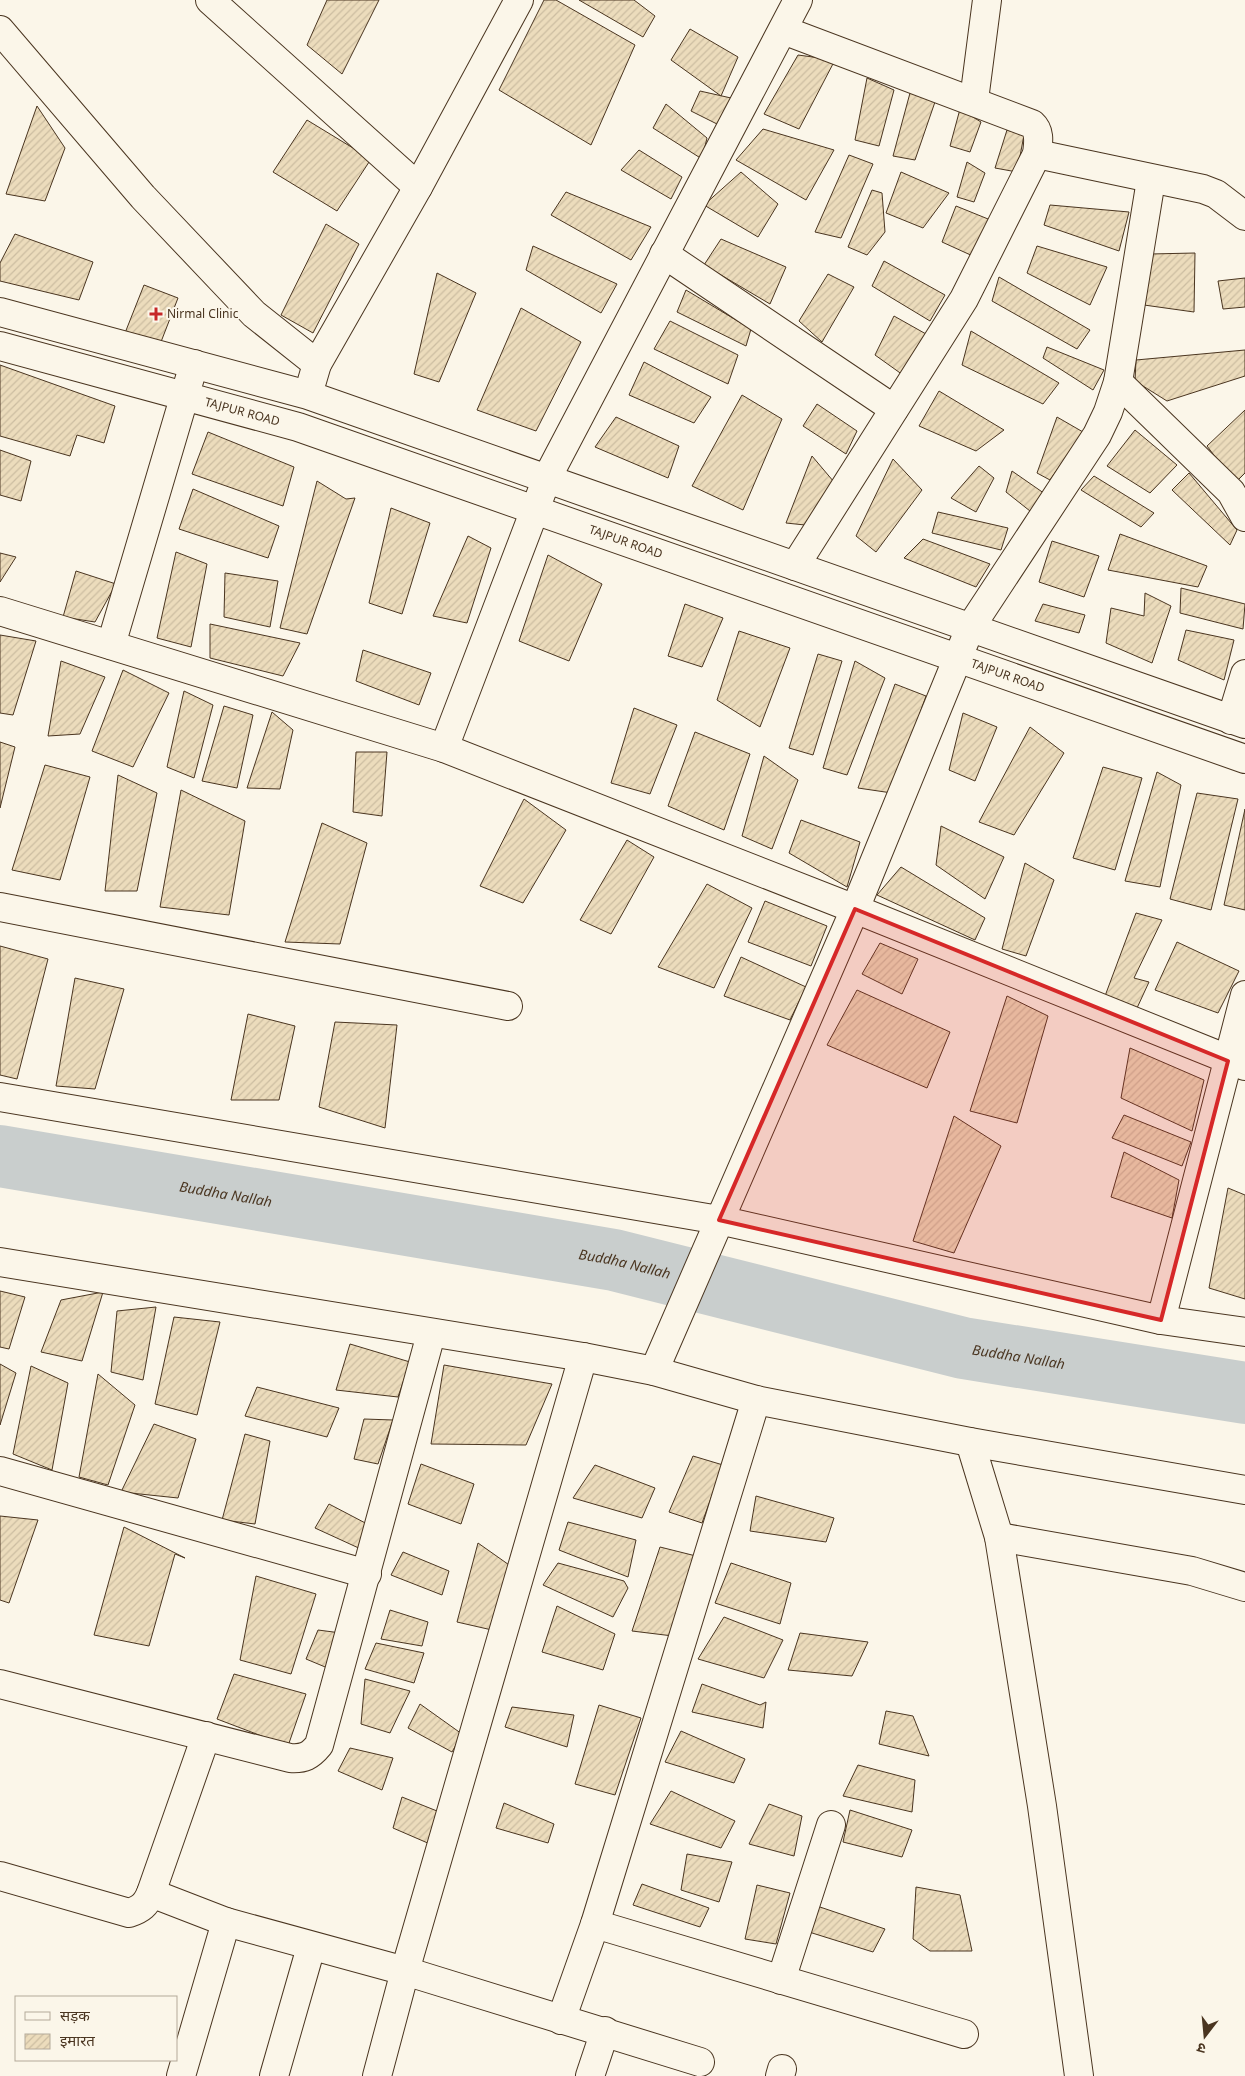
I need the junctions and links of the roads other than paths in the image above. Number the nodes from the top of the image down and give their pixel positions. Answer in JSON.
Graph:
{"nodes":[{"id":1,"x":210,"y":0,"type":"edge"},
{"id":2,"x":519,"y":0,"type":"edge"},
{"id":3,"x":798,"y":0,"type":"edge"},
{"id":4,"x":987,"y":0,"type":"edge"},
{"id":5,"x":0,"y":30,"type":"edge"},
{"id":6,"x":783,"y":30,"type":"junction"},
{"id":7,"x":974,"y":100,"type":"junction"},
{"id":8,"x":1037,"y":154,"type":"junction"},
{"id":9,"x":1151,"y":180,"type":"junction"},
{"id":10,"x":418,"y":187,"type":"junction"},
{"id":11,"x":1245,"y":216,"type":"edge"},
{"id":12,"x":664,"y":254,"type":"junction"},
{"id":13,"x":0,"y":312,"type":"edge"},
{"id":14,"x":0,"y":346,"type":"edge"},
{"id":15,"x":194,"y":364,"type":"junction"},
{"id":16,"x":317,"y":364,"type":"junction"},
{"id":17,"x":1118,"y":382,"type":"junction"},
{"id":18,"x":308,"y":395,"type":"junction"},
{"id":19,"x":184,"y":396,"type":"junction"},
{"id":20,"x":894,"y":408,"type":"junction"},
{"id":21,"x":547,"y":478,"type":"junction"},
{"id":22,"x":535,"y":509,"type":"junction"},
{"id":23,"x":1245,"y":517,"type":"edge"},
{"id":24,"x":795,"y":566,"type":"junction"},
{"id":25,"x":0,"y":611,"type":"edge"},
{"id":26,"x":970,"y":628,"type":"junction"},
{"id":27,"x":111,"y":645,"type":"junction"},
{"id":28,"x":957,"y":660,"type":"junction"},
{"id":29,"x":1245,"y":674,"type":"edge"},
{"id":30,"x":1238,"y":722,"type":"edge"},
{"id":31,"x":444,"y":748,"type":"junction"},
{"id":32,"x":1245,"y":759,"type":"edge"},
{"id":33,"x":0,"y":907,"type":"edge"},
{"id":34,"x":855,"y":908,"type":"junction"},
{"id":35,"x":1245,"y":996,"type":"edge"},
{"id":36,"x":508,"y":1006,"type":"dead end"},
{"id":37,"x":1237,"y":1064,"type":"edge"},
{"id":38,"x":0,"y":1097,"type":"edge"},
{"id":39,"x":714,"y":1231,"type":"junction"},
{"id":40,"x":0,"y":1262,"type":"edge"},
{"id":41,"x":1161,"y":1320,"type":"junction"},
{"id":42,"x":1245,"y":1332,"type":"edge"},
{"id":43,"x":431,"y":1334,"type":"junction"},
{"id":44,"x":583,"y":1357,"type":"junction"},
{"id":45,"x":660,"y":1359,"type":"junction"},
{"id":46,"x":756,"y":1400,"type":"junction"},
{"id":47,"x":970,"y":1442,"type":"junction"},
{"id":48,"x":0,"y":1471,"type":"edge"},
{"id":49,"x":1245,"y":1490,"type":"edge"},
{"id":50,"x":999,"y":1537,"type":"junction"},
{"id":51,"x":367,"y":1574,"type":"junction"},
{"id":52,"x":1245,"y":1587,"type":"edge"},
{"id":53,"x":0,"y":1684,"type":"edge"},
{"id":54,"x":206,"y":1736,"type":"junction"},
{"id":55,"x":831,"y":1826,"type":"dead end"},
{"id":56,"x":0,"y":1876,"type":"edge"},
{"id":57,"x":151,"y":1893,"type":"junction"},
{"id":58,"x":226,"y":1922,"type":"junction"},
{"id":59,"x":595,"y":1924,"type":"junction"},
{"id":60,"x":311,"y":1946,"type":"junction"},
{"id":61,"x":405,"y":1971,"type":"junction"},
{"id":62,"x":781,"y":1980,"type":"junction"},
{"id":63,"x":561,"y":2020,"type":"junction"},
{"id":64,"x":605,"y":2031,"type":"junction"},
{"id":65,"x":964,"y":2034,"type":"dead end"},
{"id":66,"x":700,"y":2062,"type":"dead end"},
{"id":67,"x":181,"y":2076,"type":"edge"},
{"id":68,"x":274,"y":2076,"type":"edge"},
{"id":69,"x":377,"y":2076,"type":"edge"},
{"id":70,"x":590,"y":2076,"type":"edge"},
{"id":71,"x":1079,"y":2076,"type":"edge"}],
"edges":[{"from":1,"to":10,"type":"street"},
{"from":2,"to":10,"type":"street"},
{"from":3,"to":6,"type":"street"},
{"from":4,"to":7,"type":"street"},
{"from":5,"to":16,"type":"street"},
{"from":6,"to":7,"type":"street"},
{"from":6,"to":12,"type":"street"},
{"from":7,"to":8,"type":"street"},
{"from":8,"to":9,"type":"street"},
{"from":8,"to":20,"type":"street"},
{"from":9,"to":11,"type":"street"},
{"from":9,"to":17,"type":"street"},
{"from":10,"to":16,"type":"street"},
{"from":12,"to":20,"type":"street"},
{"from":12,"to":21,"type":"street"},
{"from":13,"to":15,"type":"street"},
{"from":14,"to":19,"type":"street","name":"TAJPUR ROAD"},
{"from":15,"to":18,"type":"street"},
{"from":15,"to":19,"type":"street"},
{"from":16,"to":18,"type":"street"},
{"from":17,"to":23,"type":"street"},
{"from":17,"to":26,"type":"street"},
{"from":18,"to":21,"type":"street"},
{"from":19,"to":22,"type":"street","name":"TAJPUR ROAD"},
{"from":19,"to":27,"type":"street"},
{"from":20,"to":24,"type":"street"},
{"from":21,"to":22,"type":"street"},
{"from":21,"to":24,"type":"street"},
{"from":22,"to":28,"type":"street","name":"TAJPUR ROAD"},
{"from":22,"to":31,"type":"street"},
{"from":24,"to":26,"type":"street"},
{"from":25,"to":27,"type":"street"},
{"from":26,"to":28,"type":"street"},
{"from":26,"to":30,"type":"street"},
{"from":27,"to":31,"type":"street"},
{"from":28,"to":32,"type":"street","name":"TAJPUR ROAD"},
{"from":28,"to":34,"type":"street"},
{"from":29,"to":30,"type":"street"},
{"from":31,"to":34,"type":"street"},
{"from":33,"to":36,"type":"street"},
{"from":34,"to":37,"type":"street"},
{"from":34,"to":39,"type":"street"},
{"from":35,"to":37,"type":"street"},
{"from":37,"to":41,"type":"street"},
{"from":38,"to":39,"type":"street"},
{"from":39,"to":41,"type":"street"},
{"from":39,"to":45,"type":"street"},
{"from":40,"to":43,"type":"street"},
{"from":41,"to":42,"type":"street"},
{"from":43,"to":44,"type":"street"},
{"from":43,"to":51,"type":"street"},
{"from":44,"to":45,"type":"street"},
{"from":44,"to":61,"type":"street"},
{"from":45,"to":46,"type":"street"},
{"from":46,"to":47,"type":"street"},
{"from":46,"to":59,"type":"street"},
{"from":47,"to":49,"type":"street"},
{"from":47,"to":50,"type":"street"},
{"from":48,"to":51,"type":"street"},
{"from":50,"to":52,"type":"street"},
{"from":50,"to":71,"type":"street"},
{"from":51,"to":54,"type":"street"},
{"from":53,"to":54,"type":"street"},
{"from":54,"to":57,"type":"street"},
{"from":55,"to":62,"type":"street"},
{"from":56,"to":57,"type":"street"},
{"from":57,"to":58,"type":"street"},
{"from":58,"to":60,"type":"street"},
{"from":58,"to":67,"type":"street"},
{"from":59,"to":62,"type":"street"},
{"from":59,"to":63,"type":"street"},
{"from":60,"to":61,"type":"street"},
{"from":60,"to":68,"type":"street"},
{"from":61,"to":63,"type":"street"},
{"from":61,"to":69,"type":"street"},
{"from":62,"to":65,"type":"street"},
{"from":63,"to":64,"type":"street"},
{"from":64,"to":66,"type":"street"},
{"from":64,"to":70,"type":"street"}]}
